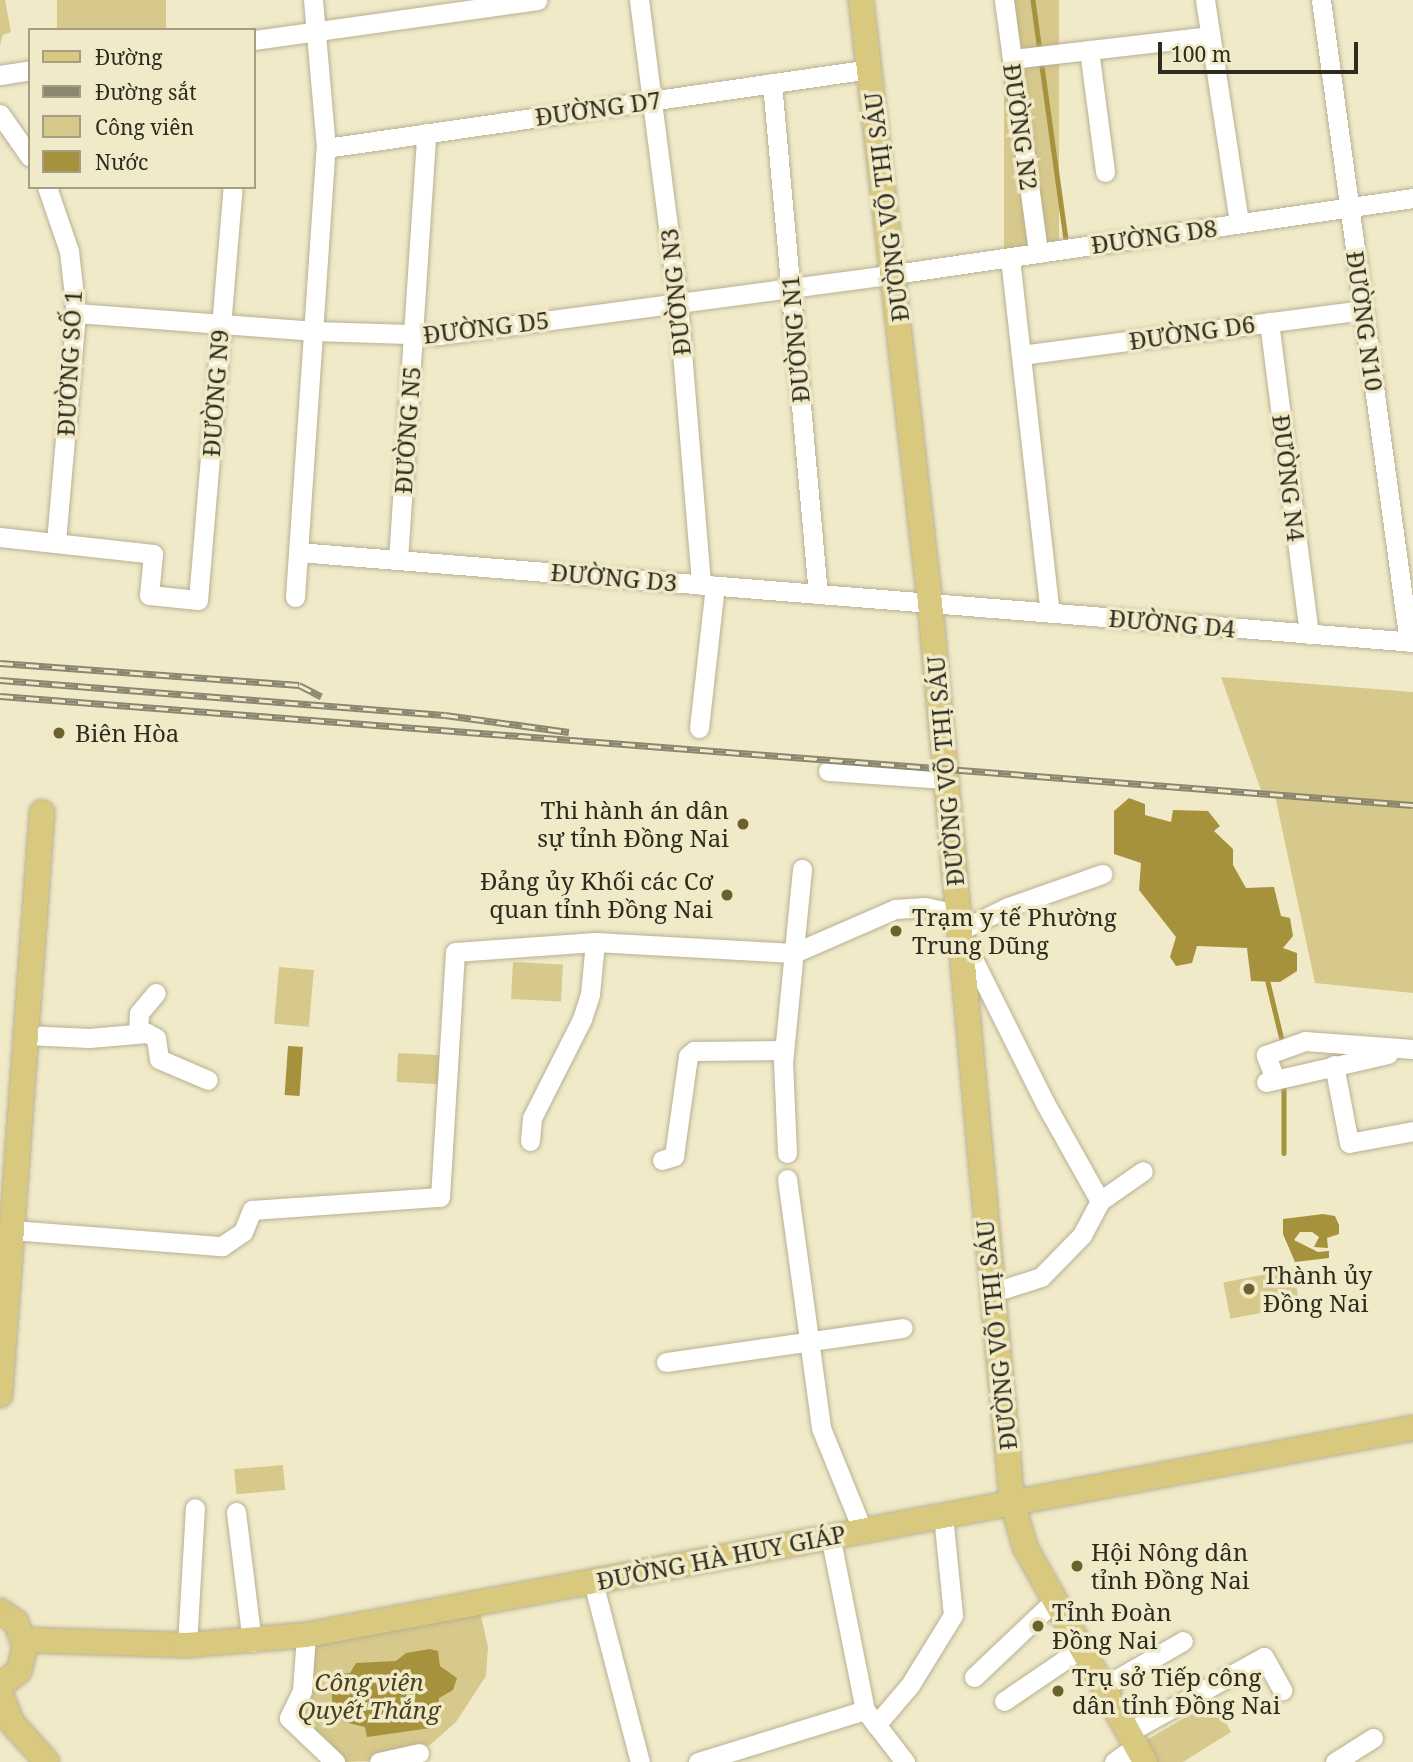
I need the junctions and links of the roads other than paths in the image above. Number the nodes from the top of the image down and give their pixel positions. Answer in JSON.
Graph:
{"nodes":[{"id":1,"x":313,"y":0,"type":"edge"},
{"id":2,"x":537,"y":0,"type":"edge"},
{"id":3,"x":639,"y":0,"type":"edge"},
{"id":4,"x":861,"y":0,"type":"edge"},
{"id":5,"x":1004,"y":0,"type":"edge"},
{"id":6,"x":1205,"y":0,"type":"edge"},
{"id":7,"x":1321,"y":0,"type":"edge"},
{"id":8,"x":316,"y":32,"type":"junction"},
{"id":9,"x":1210,"y":36,"type":"junction"},
{"id":10,"x":256,"y":40,"type":"edge"},
{"id":11,"x":1089,"y":50,"type":"junction"},
{"id":12,"x":1031,"y":57,"type":"junction"},
{"id":13,"x":870,"y":69,"type":"junction"},
{"id":14,"x":28,"y":70,"type":"edge"},
{"id":15,"x":0,"y":75,"type":"edge"},
{"id":16,"x":772,"y":83,"type":"junction"},
{"id":17,"x":653,"y":100,"type":"junction"},
{"id":18,"x":0,"y":114,"type":"edge"},
{"id":19,"x":426,"y":133,"type":"junction"},
{"id":20,"x":326,"y":148,"type":"junction"},
{"id":21,"x":28,"y":154,"type":"edge"},
{"id":22,"x":1105,"y":172,"type":"dead end"},
{"id":23,"x":48,"y":189,"type":"edge"},
{"id":24,"x":233,"y":189,"type":"edge"},
{"id":25,"x":1413,"y":198,"type":"edge"},
{"id":26,"x":1349,"y":207,"type":"junction"},
{"id":27,"x":1239,"y":223,"type":"junction"},
{"id":28,"x":1038,"y":253,"type":"junction"},
{"id":29,"x":1010,"y":258,"type":"junction"},
{"id":30,"x":894,"y":274,"type":"junction"},
{"id":31,"x":790,"y":288,"type":"junction"},
{"id":32,"x":678,"y":303,"type":"junction"},
{"id":33,"x":1363,"y":310,"type":"junction"},
{"id":34,"x":75,"y":313,"type":"junction"},
{"id":35,"x":1269,"y":322,"type":"junction"},
{"id":36,"x":220,"y":324,"type":"junction"},
{"id":37,"x":315,"y":331,"type":"junction"},
{"id":38,"x":413,"y":336,"type":"junction"},
{"id":39,"x":1021,"y":355,"type":"junction"},
{"id":40,"x":0,"y":537,"type":"edge"},
{"id":41,"x":56,"y":542,"type":"junction"},
{"id":42,"x":298,"y":552,"type":"junction"},
{"id":43,"x":398,"y":560,"type":"junction"},
{"id":44,"x":708,"y":585,"type":"junction"},
{"id":45,"x":818,"y":594,"type":"junction"},
{"id":46,"x":295,"y":597,"type":"dead end"},
{"id":47,"x":930,"y":603,"type":"junction"},
{"id":48,"x":1050,"y":613,"type":"junction"},
{"id":49,"x":1309,"y":634,"type":"junction"},
{"id":50,"x":1411,"y":642,"type":"edge"},
{"id":51,"x":699,"y":728,"type":"dead end"},
{"id":52,"x":828,"y":771,"type":"dead end"},
{"id":53,"x":946,"y":779,"type":"junction"},
{"id":54,"x":42,"y":813,"type":"dead end"},
{"id":55,"x":802,"y":869,"type":"dead end"},
{"id":56,"x":1102,"y":874,"type":"dead end"},
{"id":57,"x":958,"y":923,"type":"junction"},
{"id":58,"x":595,"y":942,"type":"junction"},
{"id":59,"x":794,"y":953,"type":"junction"},
{"id":60,"x":156,"y":993,"type":"dead end"},
{"id":61,"x":138,"y":1033,"type":"junction"},
{"id":62,"x":26,"y":1035,"type":"junction"},
{"id":63,"x":1413,"y":1049,"type":"edge"},
{"id":64,"x":784,"y":1050,"type":"junction"},
{"id":65,"x":1334,"y":1065,"type":"junction"},
{"id":66,"x":208,"y":1080,"type":"dead end"},
{"id":67,"x":1413,"y":1131,"type":"edge"},
{"id":68,"x":530,"y":1141,"type":"dead end"},
{"id":69,"x":787,"y":1153,"type":"dead end"},
{"id":70,"x":662,"y":1160,"type":"dead end"},
{"id":71,"x":1143,"y":1171,"type":"dead end"},
{"id":72,"x":787,"y":1179,"type":"dead end"},
{"id":73,"x":1100,"y":1201,"type":"junction"},
{"id":74,"x":12,"y":1230,"type":"junction"},
{"id":75,"x":991,"y":1293,"type":"junction"},
{"id":76,"x":903,"y":1328,"type":"dead end"},
{"id":77,"x":807,"y":1340,"type":"junction"},
{"id":78,"x":666,"y":1362,"type":"dead end"},
{"id":79,"x":0,"y":1393,"type":"edge"},
{"id":80,"x":1413,"y":1428,"type":"edge"},
{"id":81,"x":1012,"y":1501,"type":"junction"},
{"id":82,"x":195,"y":1508,"type":"dead end"},
{"id":83,"x":236,"y":1512,"type":"dead end"},
{"id":84,"x":943,"y":1514,"type":"junction"},
{"id":85,"x":862,"y":1529,"type":"junction"},
{"id":86,"x":830,"y":1535,"type":"junction"},
{"id":87,"x":593,"y":1582,"type":"junction"},
{"id":88,"x":1055,"y":1600,"type":"junction"},
{"id":89,"x":0,"y":1611,"type":"edge"},
{"id":90,"x":306,"y":1635,"type":"junction"},
{"id":91,"x":24,"y":1640,"type":"junction"},
{"id":92,"x":1183,"y":1641,"type":"dead end"},
{"id":93,"x":251,"y":1642,"type":"junction"},
{"id":94,"x":187,"y":1645,"type":"junction"},
{"id":95,"x":1082,"y":1648,"type":"junction"},
{"id":96,"x":974,"y":1677,"type":"dead end"},
{"id":97,"x":0,"y":1686,"type":"edge"},
{"id":98,"x":1103,"y":1687,"type":"junction"},
{"id":99,"x":1282,"y":1690,"type":"dead end"},
{"id":100,"x":0,"y":1693,"type":"edge"},
{"id":101,"x":1004,"y":1702,"type":"dead end"},
{"id":102,"x":871,"y":1718,"type":"junction"},
{"id":103,"x":1373,"y":1738,"type":"dead end"},
{"id":104,"x":1137,"y":1747,"type":"edge"},
{"id":105,"x":419,"y":1753,"type":"dead end"},
{"id":106,"x":47,"y":1762,"type":"edge"},
{"id":107,"x":335,"y":1762,"type":"edge"},
{"id":108,"x":379,"y":1762,"type":"edge"},
{"id":109,"x":640,"y":1762,"type":"edge"},
{"id":110,"x":698,"y":1762,"type":"edge"},
{"id":111,"x":905,"y":1762,"type":"edge"},
{"id":112,"x":1114,"y":1762,"type":"edge"},
{"id":113,"x":1335,"y":1762,"type":"edge"}],
"edges":[{"from":1,"to":8,"type":"street"},
{"from":2,"to":8,"type":"street"},
{"from":3,"to":17,"type":"street","name":"ĐƯỜNG N3"},
{"from":4,"to":13,"type":"main road","name":"ĐƯỜNG VÕ THỊ SÁU"},
{"from":5,"to":12,"type":"street","name":"ĐƯỜNG N2"},
{"from":6,"to":9,"type":"street"},
{"from":7,"to":26,"type":"street","name":"ĐƯỜNG N10"},
{"from":8,"to":10,"type":"street"},
{"from":8,"to":20,"type":"street"},
{"from":9,"to":11,"type":"street"},
{"from":9,"to":27,"type":"street"},
{"from":11,"to":12,"type":"street"},
{"from":11,"to":22,"type":"street"},
{"from":12,"to":28,"type":"street","name":"ĐƯỜNG N2"},
{"from":13,"to":16,"type":"street","name":"ĐƯỜNG D7"},
{"from":13,"to":30,"type":"main road","name":"ĐƯỜNG VÕ THỊ SÁU"},
{"from":14,"to":15,"type":"street"},
{"from":16,"to":17,"type":"street","name":"ĐƯỜNG D7"},
{"from":16,"to":31,"type":"street","name":"ĐƯỜNG N1"},
{"from":17,"to":19,"type":"street","name":"ĐƯỜNG D7"},
{"from":17,"to":32,"type":"street","name":"ĐƯỜNG N3"},
{"from":18,"to":21,"type":"street"},
{"from":19,"to":20,"type":"street","name":"ĐƯỜNG D7"},
{"from":19,"to":38,"type":"street","name":"ĐƯỜNG N5"},
{"from":20,"to":37,"type":"street"},
{"from":23,"to":34,"type":"street","name":"ĐƯỜNG SỐ 1"},
{"from":24,"to":36,"type":"street","name":"ĐƯỜNG N9"},
{"from":25,"to":26,"type":"street","name":"ĐƯỜNG D8"},
{"from":26,"to":27,"type":"street","name":"ĐƯỜNG D8"},
{"from":26,"to":33,"type":"street","name":"ĐƯỜNG N10"},
{"from":27,"to":28,"type":"street","name":"ĐƯỜNG D8"},
{"from":28,"to":29,"type":"street","name":"ĐƯỜNG D8"},
{"from":29,"to":30,"type":"street","name":"ĐƯỜNG D8"},
{"from":29,"to":39,"type":"street"},
{"from":30,"to":31,"type":"street","name":"ĐƯỜNG D5"},
{"from":30,"to":47,"type":"main road","name":"ĐƯỜNG VÕ THỊ SÁU"},
{"from":31,"to":32,"type":"street","name":"ĐƯỜNG D5"},
{"from":31,"to":45,"type":"street","name":"ĐƯỜNG N1"},
{"from":32,"to":38,"type":"street","name":"ĐƯỜNG D5"},
{"from":32,"to":44,"type":"street","name":"ĐƯỜNG N3"},
{"from":33,"to":35,"type":"street","name":"ĐƯỜNG D6"},
{"from":33,"to":50,"type":"street","name":"ĐƯỜNG N10"},
{"from":34,"to":36,"type":"street","name":"ĐƯỜNG D5"},
{"from":34,"to":41,"type":"street","name":"ĐƯỜNG SỐ 1"},
{"from":35,"to":39,"type":"street","name":"ĐƯỜNG D6"},
{"from":35,"to":49,"type":"street","name":"ĐƯỜNG N4"},
{"from":36,"to":37,"type":"street","name":"ĐƯỜNG D5"},
{"from":36,"to":41,"type":"street","name":"ĐƯỜNG N9"},
{"from":37,"to":38,"type":"street","name":"ĐƯỜNG D5"},
{"from":37,"to":42,"type":"street"},
{"from":38,"to":43,"type":"street","name":"ĐƯỜNG N5"},
{"from":39,"to":48,"type":"street"},
{"from":40,"to":41,"type":"street"},
{"from":42,"to":43,"type":"street","name":"ĐƯỜNG D3"},
{"from":42,"to":46,"type":"street"},
{"from":43,"to":44,"type":"street","name":"ĐƯỜNG D3"},
{"from":44,"to":45,"type":"street","name":"ĐƯỜNG D3"},
{"from":44,"to":51,"type":"street","name":"ĐƯỜNG N3"},
{"from":45,"to":47,"type":"street","name":"ĐƯỜNG D3"},
{"from":47,"to":48,"type":"street","name":"ĐƯỜNG D4"},
{"from":47,"to":53,"type":"main road","name":"ĐƯỜNG VÕ THỊ SÁU"},
{"from":48,"to":49,"type":"street","name":"ĐƯỜNG D4"},
{"from":49,"to":50,"type":"street","name":"ĐƯỜNG D4"},
{"from":52,"to":53,"type":"street"},
{"from":53,"to":57,"type":"main road","name":"ĐƯỜNG VÕ THỊ SÁU"},
{"from":54,"to":62,"type":"main road"},
{"from":55,"to":59,"type":"street"},
{"from":56,"to":57,"type":"street"},
{"from":57,"to":59,"type":"street"},
{"from":57,"to":73,"type":"street"},
{"from":57,"to":75,"type":"main road","name":"ĐƯỜNG VÕ THỊ SÁU"},
{"from":58,"to":59,"type":"street"},
{"from":58,"to":68,"type":"street"},
{"from":58,"to":74,"type":"street"},
{"from":59,"to":64,"type":"street"},
{"from":60,"to":61,"type":"street"},
{"from":61,"to":62,"type":"street"},
{"from":61,"to":66,"type":"street"},
{"from":62,"to":74,"type":"main road"},
{"from":63,"to":65,"type":"street"},
{"from":63,"to":65,"type":"street"},
{"from":64,"to":69,"type":"street"},
{"from":64,"to":70,"type":"street"},
{"from":65,"to":67,"type":"street"},
{"from":71,"to":73,"type":"street"},
{"from":72,"to":77,"type":"street"},
{"from":73,"to":75,"type":"street"},
{"from":74,"to":79,"type":"main road"},
{"from":75,"to":81,"type":"main road","name":"ĐƯỜNG VÕ THỊ SÁU"},
{"from":76,"to":77,"type":"street"},
{"from":77,"to":78,"type":"street"},
{"from":77,"to":85,"type":"street"},
{"from":80,"to":81,"type":"main road","name":"ĐƯỜNG HÀ HUY GIÁP"},
{"from":81,"to":84,"type":"main road","name":"ĐƯỜNG HÀ HUY GIÁP"},
{"from":81,"to":88,"type":"main road","name":"ĐƯỜNG VÕ THỊ SÁU"},
{"from":82,"to":94,"type":"street"},
{"from":83,"to":93,"type":"street"},
{"from":84,"to":85,"type":"main road","name":"ĐƯỜNG HÀ HUY GIÁP"},
{"from":84,"to":102,"type":"street"},
{"from":85,"to":86,"type":"main road","name":"ĐƯỜNG HÀ HUY GIÁP"},
{"from":86,"to":87,"type":"main road","name":"ĐƯỜNG HÀ HUY GIÁP"},
{"from":86,"to":102,"type":"street"},
{"from":87,"to":90,"type":"main road","name":"ĐƯỜNG HÀ HUY GIÁP"},
{"from":87,"to":109,"type":"street"},
{"from":88,"to":95,"type":"main road","name":"ĐƯỜNG VÕ THỊ SÁU"},
{"from":88,"to":96,"type":"street"},
{"from":89,"to":91,"type":"main road"},
{"from":90,"to":93,"type":"main road","name":"ĐƯỜNG HÀ HUY GIÁP"},
{"from":90,"to":107,"type":"street"},
{"from":91,"to":94,"type":"main road","name":"ĐƯỜNG HÀ HUY GIÁP"},
{"from":91,"to":97,"type":"main road"},
{"from":92,"to":98,"type":"street"},
{"from":93,"to":94,"type":"main road","name":"ĐƯỜNG HÀ HUY GIÁP"},
{"from":95,"to":98,"type":"main road","name":"ĐƯỜNG VÕ THỊ SÁU"},
{"from":95,"to":101,"type":"street"},
{"from":98,"to":104,"type":"main road","name":"ĐƯỜNG VÕ THỊ SÁU"},
{"from":99,"to":104,"type":"street"},
{"from":100,"to":106,"type":"main road"},
{"from":102,"to":110,"type":"street"},
{"from":102,"to":111,"type":"street"},
{"from":103,"to":113,"type":"street"},
{"from":104,"to":112,"type":"street"},
{"from":105,"to":108,"type":"street"}]}
